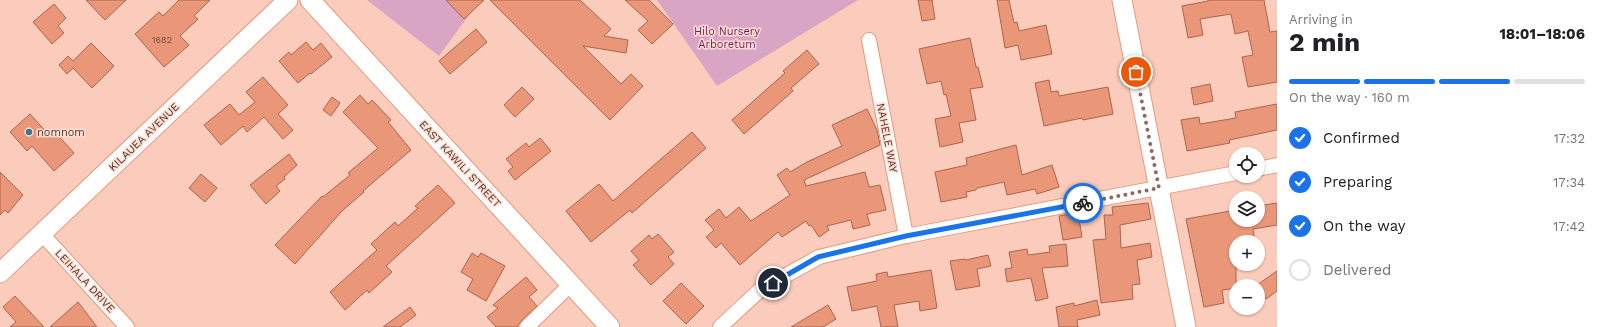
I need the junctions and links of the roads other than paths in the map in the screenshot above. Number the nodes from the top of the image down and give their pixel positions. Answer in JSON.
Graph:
{"nodes":[{"id":1,"x":288,"y":0,"type":"edge"},
{"id":2,"x":310,"y":0,"type":"edge"},
{"id":3,"x":1122,"y":0,"type":"edge"},
{"id":4,"x":869,"y":40,"type":"dead end"},
{"id":5,"x":1277,"y":165,"type":"edge"},
{"id":6,"x":1265,"y":168,"type":"edge"},
{"id":7,"x":1229,"y":174,"type":"edge"},
{"id":8,"x":1159,"y":188,"type":"junction"},
{"id":9,"x":42,"y":234,"type":"junction"},
{"id":10,"x":906,"y":236,"type":"junction"},
{"id":11,"x":0,"y":273,"type":"edge"},
{"id":12,"x":571,"y":284,"type":"junction"},
{"id":13,"x":128,"y":327,"type":"edge"},
{"id":14,"x":528,"y":327,"type":"edge"},
{"id":15,"x":610,"y":327,"type":"edge"},
{"id":16,"x":720,"y":327,"type":"edge"},
{"id":17,"x":1186,"y":327,"type":"edge"}],
"edges":[{"from":1,"to":9,"type":"street","name":"KILAUEA AVENUE"},
{"from":2,"to":12,"type":"street","name":"EAST KAWILI STREET"},
{"from":3,"to":8,"type":"street"},
{"from":4,"to":10,"type":"street","name":"NAHELE WAY"},
{"from":5,"to":6,"type":"street"},
{"from":7,"to":8,"type":"street"},
{"from":8,"to":10,"type":"street"},
{"from":8,"to":17,"type":"street"},
{"from":9,"to":11,"type":"street","name":"KILAUEA AVENUE"},
{"from":9,"to":13,"type":"street","name":"LEIHALA DRIVE"},
{"from":10,"to":16,"type":"street"},
{"from":12,"to":14,"type":"street"},
{"from":12,"to":15,"type":"street","name":"EAST KAWILI STREET"}]}
